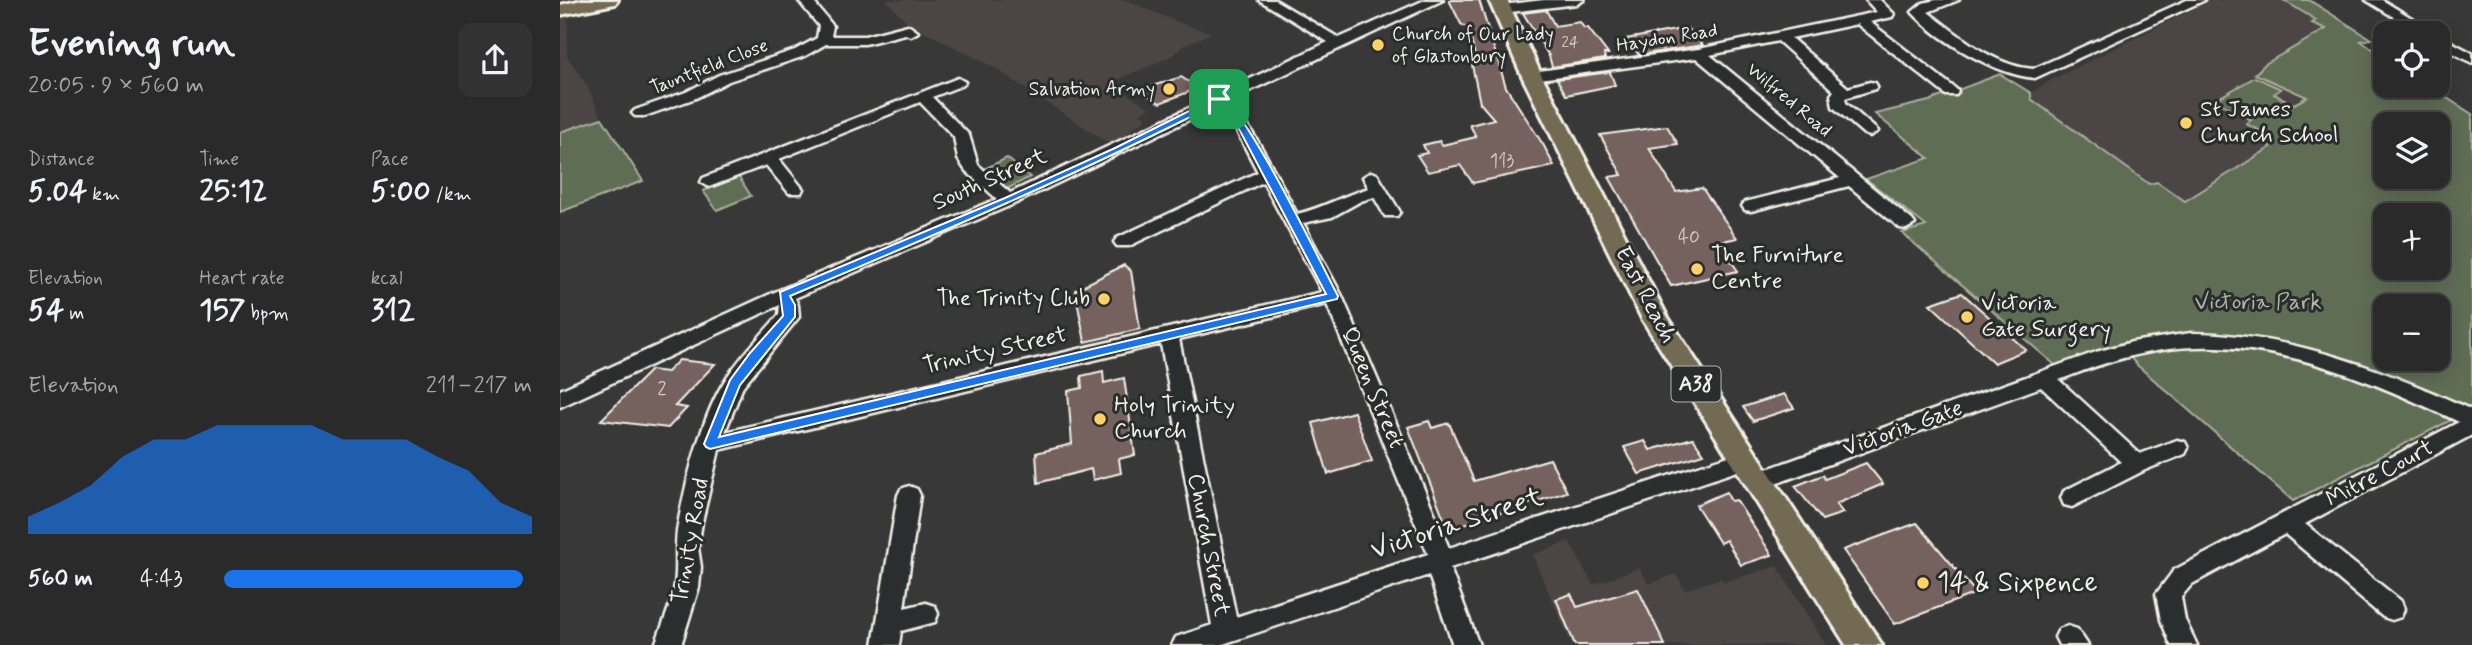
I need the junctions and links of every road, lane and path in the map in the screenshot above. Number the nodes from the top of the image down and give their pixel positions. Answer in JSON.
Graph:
{"nodes":[{"id":1,"x":609,"y":0,"type":"edge"},
{"id":2,"x":805,"y":0,"type":"edge"},
{"id":3,"x":1266,"y":0,"type":"edge"},
{"id":4,"x":1436,"y":0,"type":"edge"},
{"id":5,"x":1577,"y":0,"type":"edge"},
{"id":6,"x":1873,"y":0,"type":"edge"},
{"id":7,"x":1952,"y":0,"type":"edge"},
{"id":8,"x":2198,"y":0,"type":"edge"},
{"id":9,"x":2373,"y":0,"type":"edge"},
{"id":10,"x":1500,"y":5,"type":"edge"},
{"id":11,"x":560,"y":10,"type":"edge"},
{"id":12,"x":1861,"y":21,"type":"junction"},
{"id":13,"x":2409,"y":21,"type":"edge"},
{"id":14,"x":911,"y":32,"type":"dead end"},
{"id":15,"x":1783,"y":38,"type":"junction"},
{"id":16,"x":823,"y":40,"type":"junction"},
{"id":17,"x":1336,"y":42,"type":"junction"},
{"id":18,"x":2450,"y":46,"type":"edge"},
{"id":19,"x":1699,"y":53,"type":"junction"},
{"id":20,"x":2472,"y":59,"type":"edge"},
{"id":21,"x":1532,"y":76,"type":"junction"},
{"id":22,"x":958,"y":82,"type":"dead end"},
{"id":23,"x":1870,"y":86,"type":"dead end"},
{"id":24,"x":1844,"y":92,"type":"junction"},
{"id":25,"x":1951,"y":92,"type":"dead end"},
{"id":26,"x":922,"y":96,"type":"junction"},
{"id":27,"x":1219,"y":99,"type":"junction"},
{"id":28,"x":640,"y":113,"type":"dead end"},
{"id":29,"x":1870,"y":131,"type":"dead end"},
{"id":30,"x":770,"y":159,"type":"junction"},
{"id":31,"x":1269,"y":173,"type":"junction"},
{"id":32,"x":1851,"y":180,"type":"junction"},
{"id":33,"x":709,"y":182,"type":"dead end"},
{"id":34,"x":795,"y":189,"type":"dead end"},
{"id":35,"x":1009,"y":200,"type":"junction"},
{"id":36,"x":1751,"y":206,"type":"dead end"},
{"id":37,"x":1391,"y":212,"type":"dead end"},
{"id":38,"x":1293,"y":220,"type":"junction"},
{"id":39,"x":1906,"y":225,"type":"dead end"},
{"id":40,"x":1123,"y":242,"type":"dead end"},
{"id":41,"x":784,"y":295,"type":"junction"},
{"id":42,"x":1333,"y":296,"type":"junction"},
{"id":43,"x":1169,"y":336,"type":"junction"},
{"id":44,"x":2043,"y":377,"type":"junction"},
{"id":45,"x":560,"y":399,"type":"edge"},
{"id":46,"x":2472,"y":419,"type":"edge"},
{"id":47,"x":2472,"y":425,"type":"edge"},
{"id":48,"x":710,"y":444,"type":"junction"},
{"id":49,"x":2177,"y":448,"type":"dead end"},
{"id":50,"x":2137,"y":464,"type":"junction"},
{"id":51,"x":1754,"y":470,"type":"junction"},
{"id":52,"x":909,"y":495,"type":"dead end"},
{"id":53,"x":2072,"y":498,"type":"dead end"},
{"id":54,"x":2288,"y":523,"type":"junction"},
{"id":55,"x":1439,"y":561,"type":"junction"},
{"id":56,"x":2392,"y":609,"type":"dead end"},
{"id":57,"x":926,"y":614,"type":"dead end"},
{"id":58,"x":1226,"y":631,"type":"junction"},
{"id":59,"x":888,"y":634,"type":"edge"},
{"id":60,"x":667,"y":645,"type":"edge"},
{"id":61,"x":1185,"y":645,"type":"edge"},
{"id":62,"x":1466,"y":645,"type":"edge"},
{"id":63,"x":1865,"y":645,"type":"edge"},
{"id":64,"x":2184,"y":645,"type":"edge"}],
"edges":[{"from":1,"to":11,"type":"main road"},
{"from":2,"to":16,"type":"street"},
{"from":3,"to":17,"type":"street"},
{"from":4,"to":17,"type":"street","name":"South Street"},
{"from":5,"to":10,"type":"street"},
{"from":6,"to":12,"type":"street","name":"Haydon Road"},
{"from":7,"to":8,"type":"street"},
{"from":9,"to":13,"type":"street"},
{"from":10,"to":21,"type":"main road","name":"East Reach","number":"A38"},
{"from":12,"to":15,"type":"street","name":"Haydon Road"},
{"from":12,"to":25,"type":"street"},
{"from":14,"to":16,"type":"street"},
{"from":15,"to":19,"type":"street","name":"Haydon Road"},
{"from":15,"to":24,"type":"street"},
{"from":16,"to":28,"type":"street","name":"Tauntfield Close"},
{"from":17,"to":27,"type":"street","name":"South Street"},
{"from":18,"to":20,"type":"street"},
{"from":19,"to":21,"type":"street","name":"Haydon Road"},
{"from":19,"to":32,"type":"street","name":"Wilfred Road"},
{"from":21,"to":51,"type":"main road","name":"East Reach","number":"A38"},
{"from":22,"to":26,"type":"street"},
{"from":23,"to":24,"type":"street"},
{"from":24,"to":29,"type":"street"},
{"from":26,"to":30,"type":"street"},
{"from":26,"to":35,"type":"street"},
{"from":27,"to":31,"type":"street","name":"Queen Street"},
{"from":27,"to":35,"type":"street","name":"South Street"},
{"from":30,"to":33,"type":"street"},
{"from":30,"to":34,"type":"street"},
{"from":31,"to":38,"type":"street","name":"Queen Street"},
{"from":31,"to":40,"type":"street"},
{"from":32,"to":36,"type":"street"},
{"from":32,"to":39,"type":"street","name":"Wilfred Road"},
{"from":35,"to":41,"type":"street","name":"South Street"},
{"from":37,"to":38,"type":"street"},
{"from":38,"to":42,"type":"street","name":"Queen Street"},
{"from":41,"to":45,"type":"street","name":"South Street"},
{"from":41,"to":48,"type":"street","name":"Trinity Road"},
{"from":42,"to":43,"type":"street","name":"Trinity Street"},
{"from":42,"to":55,"type":"street","name":"Queen Street"},
{"from":43,"to":48,"type":"street","name":"Trinity Street"},
{"from":43,"to":58,"type":"street","name":"Church Street"},
{"from":44,"to":46,"type":"street","name":"Victoria Gate"},
{"from":44,"to":50,"type":"street"},
{"from":44,"to":51,"type":"street","name":"Victoria Gate"},
{"from":47,"to":54,"type":"street","name":"Mitre Court"},
{"from":48,"to":60,"type":"street","name":"Trinity Road"},
{"from":49,"to":50,"type":"street"},
{"from":50,"to":53,"type":"street"},
{"from":51,"to":55,"type":"street","name":"Victoria Street"},
{"from":51,"to":63,"type":"main road","name":"East Reach","number":"A38"},
{"from":52,"to":59,"type":"street"},
{"from":54,"to":56,"type":"street"},
{"from":54,"to":64,"type":"street","name":"Mitre Court"},
{"from":55,"to":58,"type":"street","name":"Victoria Street"},
{"from":55,"to":62,"type":"street","name":"Queen Street"},
{"from":57,"to":59,"type":"street"},
{"from":58,"to":61,"type":"street","name":"Victoria Street"}]}
